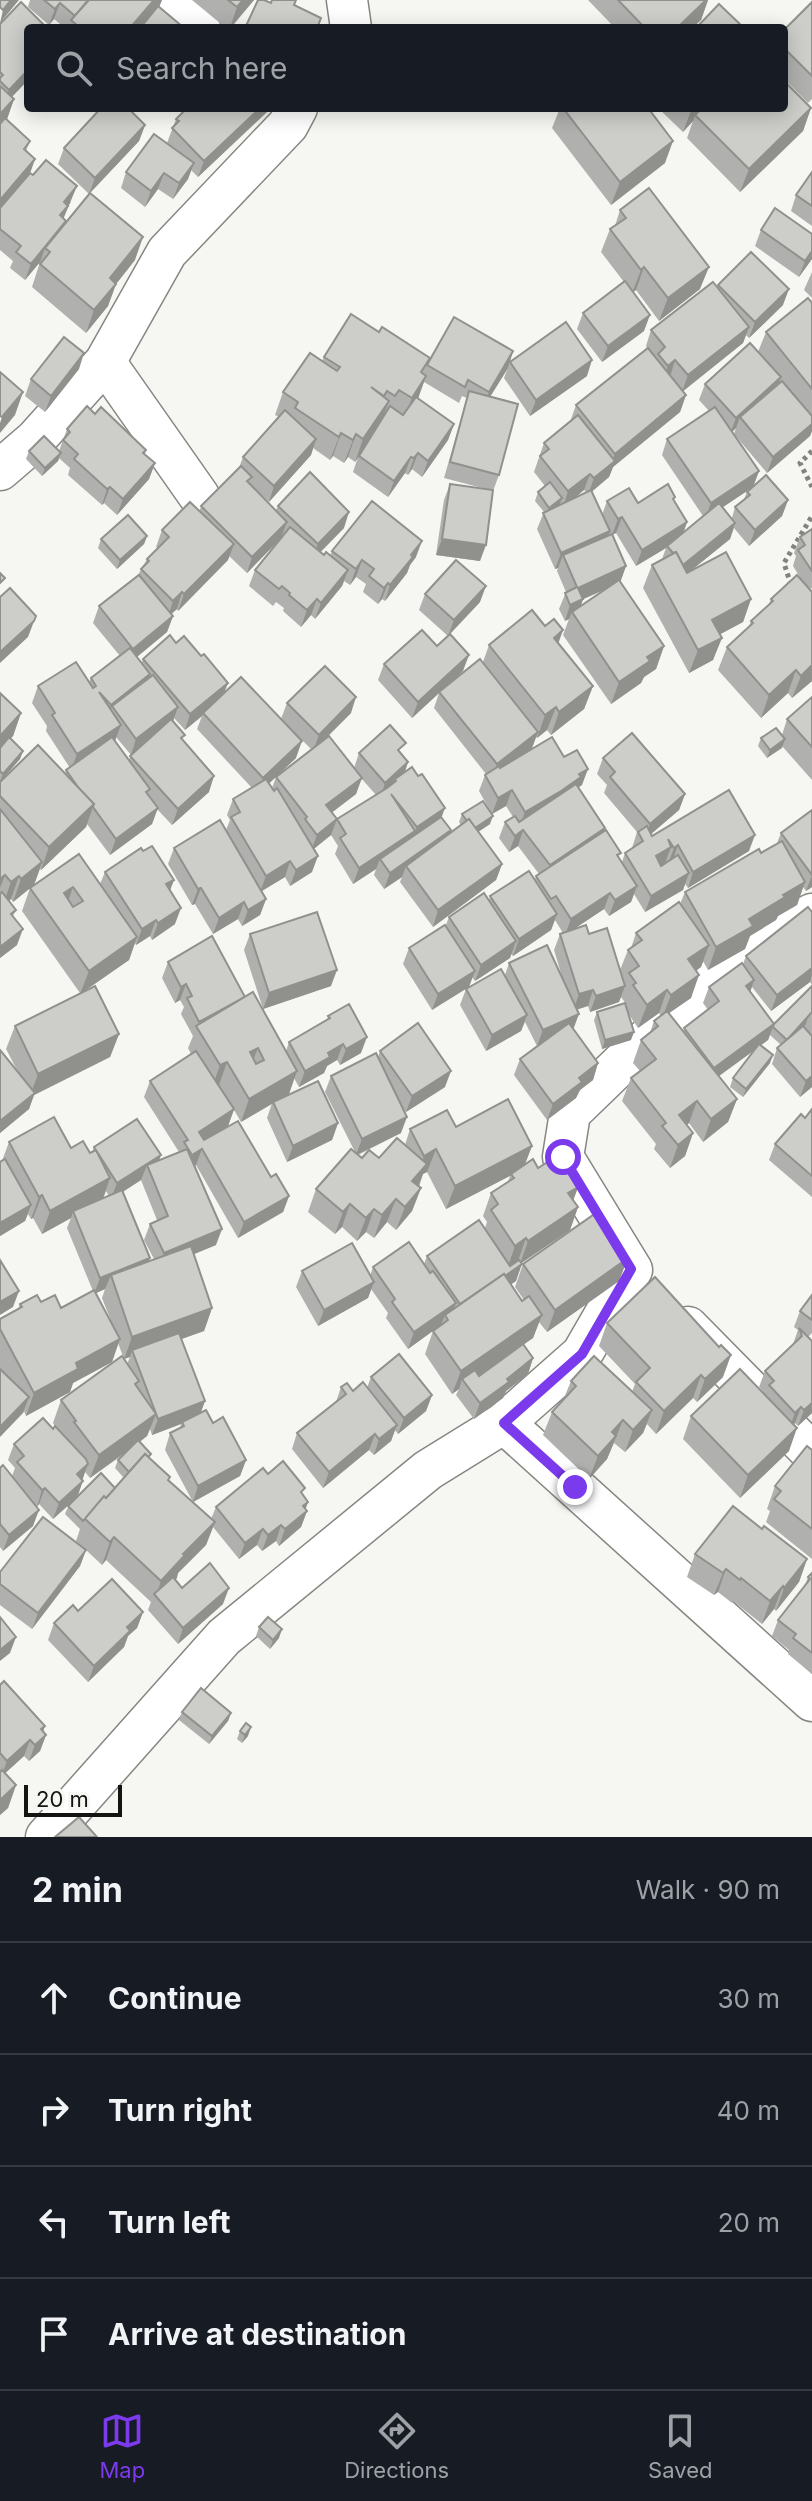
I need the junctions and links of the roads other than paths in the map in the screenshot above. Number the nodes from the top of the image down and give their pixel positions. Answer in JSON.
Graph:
{"nodes":[{"id":1,"x":172,"y":0,"type":"edge"},
{"id":2,"x":347,"y":0,"type":"edge"},
{"id":3,"x":196,"y":24,"type":"edge"},
{"id":4,"x":350,"y":24,"type":"edge"},
{"id":5,"x":291,"y":112,"type":"edge"},
{"id":6,"x":105,"y":362,"type":"junction"},
{"id":7,"x":0,"y":470,"type":"edge"},
{"id":8,"x":199,"y":496,"type":"dead end"},
{"id":9,"x":812,"y":914,"type":"edge"},
{"id":10,"x":631,"y":1269,"type":"junction"},
{"id":11,"x":504,"y":1423,"type":"junction"},
{"id":12,"x":812,"y":1453,"type":"edge"},
{"id":13,"x":812,"y":1701,"type":"edge"},
{"id":14,"x":46,"y":1837,"type":"edge"}],
"edges":[{"from":1,"to":3,"type":"street"},
{"from":2,"to":4,"type":"street"},
{"from":5,"to":6,"type":"street"},
{"from":6,"to":7,"type":"street"},
{"from":6,"to":8,"type":"street"},
{"from":9,"to":10,"type":"street"},
{"from":10,"to":11,"type":"street"},
{"from":10,"to":12,"type":"street"},
{"from":11,"to":13,"type":"street"},
{"from":11,"to":14,"type":"street"}]}
